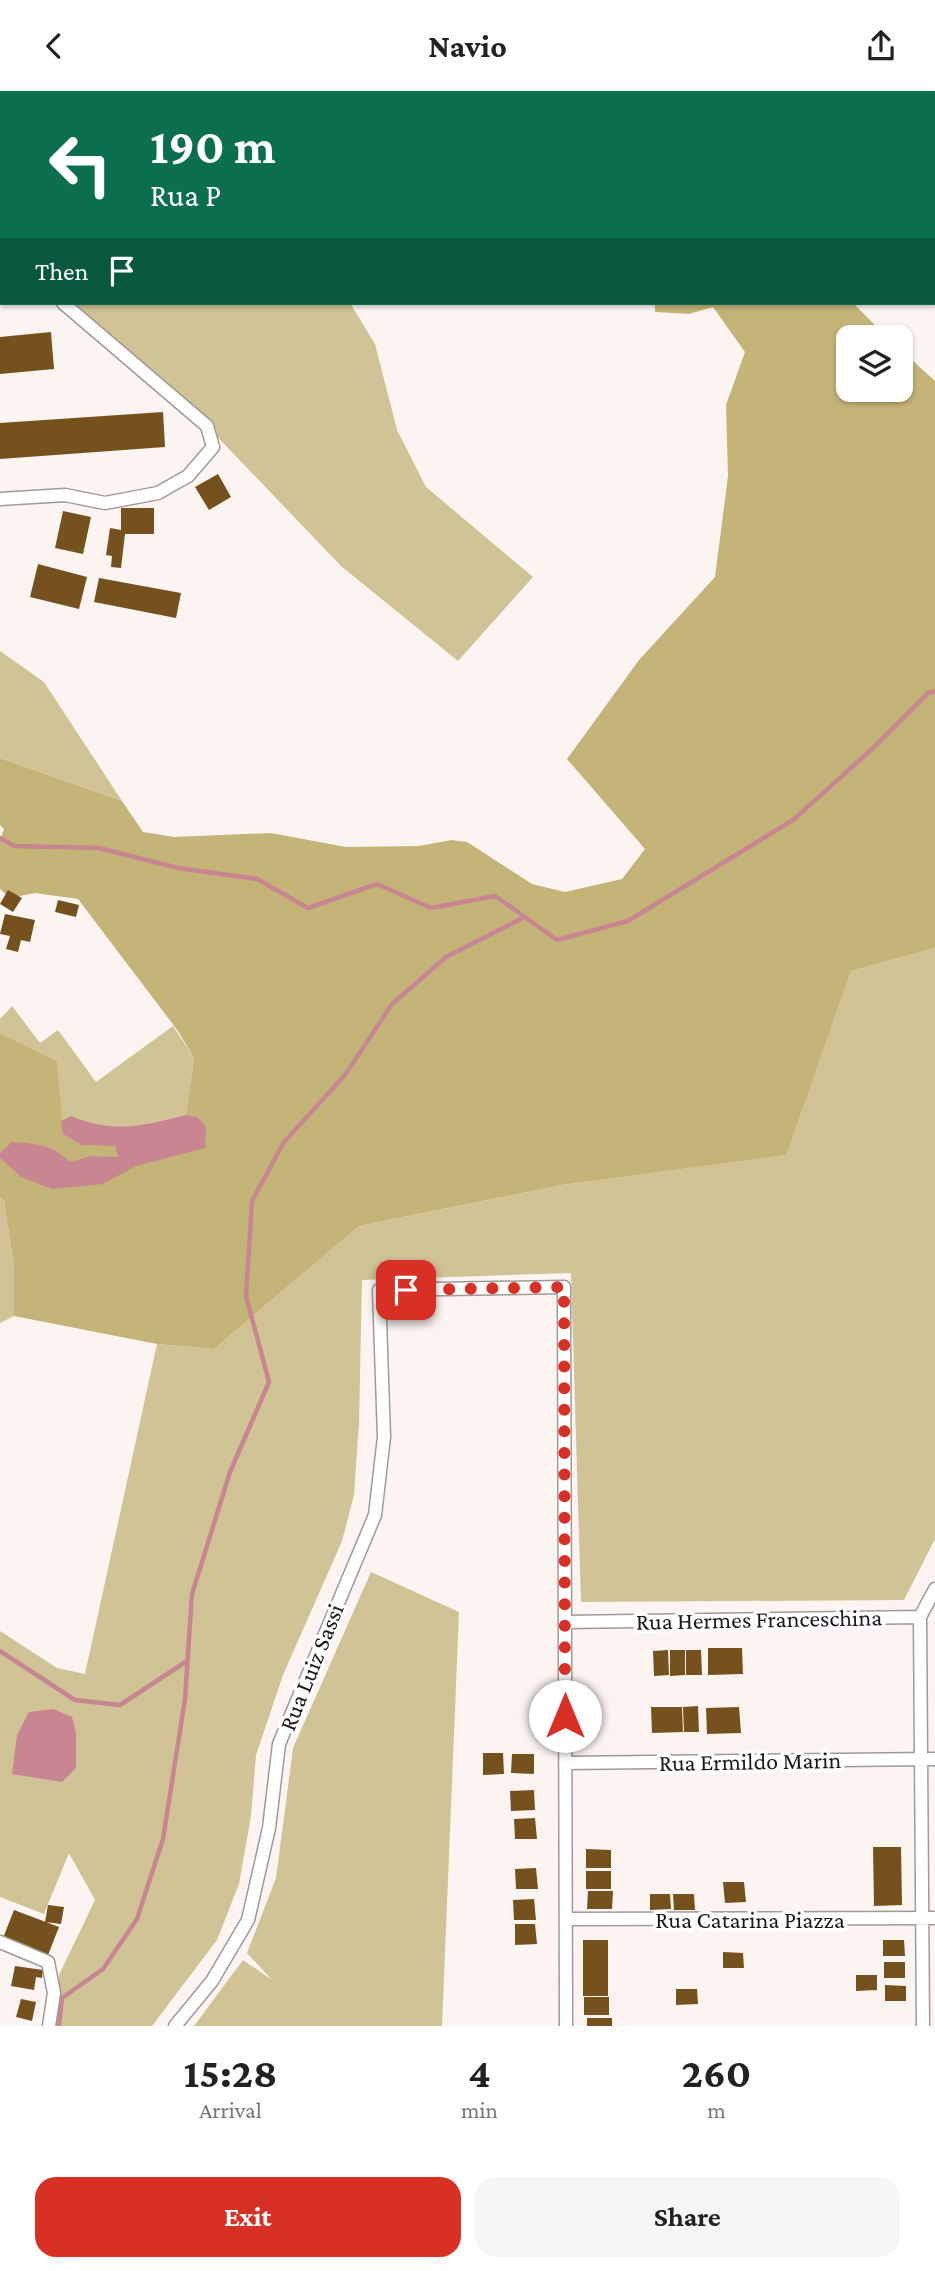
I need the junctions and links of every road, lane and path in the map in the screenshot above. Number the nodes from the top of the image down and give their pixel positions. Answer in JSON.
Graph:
{"nodes":[{"id":1,"x":65,"y":305,"type":"edge"},
{"id":2,"x":0,"y":499,"type":"edge"},
{"id":3,"x":935,"y":1589,"type":"edge"},
{"id":4,"x":920,"y":1617,"type":"junction"},
{"id":5,"x":565,"y":1622,"type":"junction"},
{"id":6,"x":921,"y":1759,"type":"junction"},
{"id":7,"x":935,"y":1759,"type":"edge"},
{"id":8,"x":565,"y":1763,"type":"junction"},
{"id":9,"x":929,"y":1918,"type":"edge"},
{"id":10,"x":566,"y":1919,"type":"junction"},
{"id":11,"x":0,"y":1942,"type":"edge"},
{"id":12,"x":49,"y":2026,"type":"edge"},
{"id":13,"x":176,"y":2026,"type":"edge"},
{"id":14,"x":566,"y":2026,"type":"edge"},
{"id":15,"x":923,"y":2026,"type":"edge"}],
"edges":[{"from":1,"to":2,"type":"street"},
{"from":3,"to":4,"type":"street"},
{"from":4,"to":5,"type":"street","name":"Rua Hermes Franceschina"},
{"from":4,"to":6,"type":"street"},
{"from":5,"to":8,"type":"street"},
{"from":5,"to":13,"type":"street","name":"Rua Luiz Sassi"},
{"from":6,"to":7,"type":"street","name":"Rua Ermildo Marin"},
{"from":6,"to":8,"type":"street","name":"Rua Ermildo Marin"},
{"from":6,"to":9,"type":"street"},
{"from":8,"to":10,"type":"street"},
{"from":9,"to":10,"type":"street","name":"Rua Catarina Piazza"},
{"from":9,"to":15,"type":"street"},
{"from":10,"to":14,"type":"street"},
{"from":11,"to":12,"type":"street"}]}
